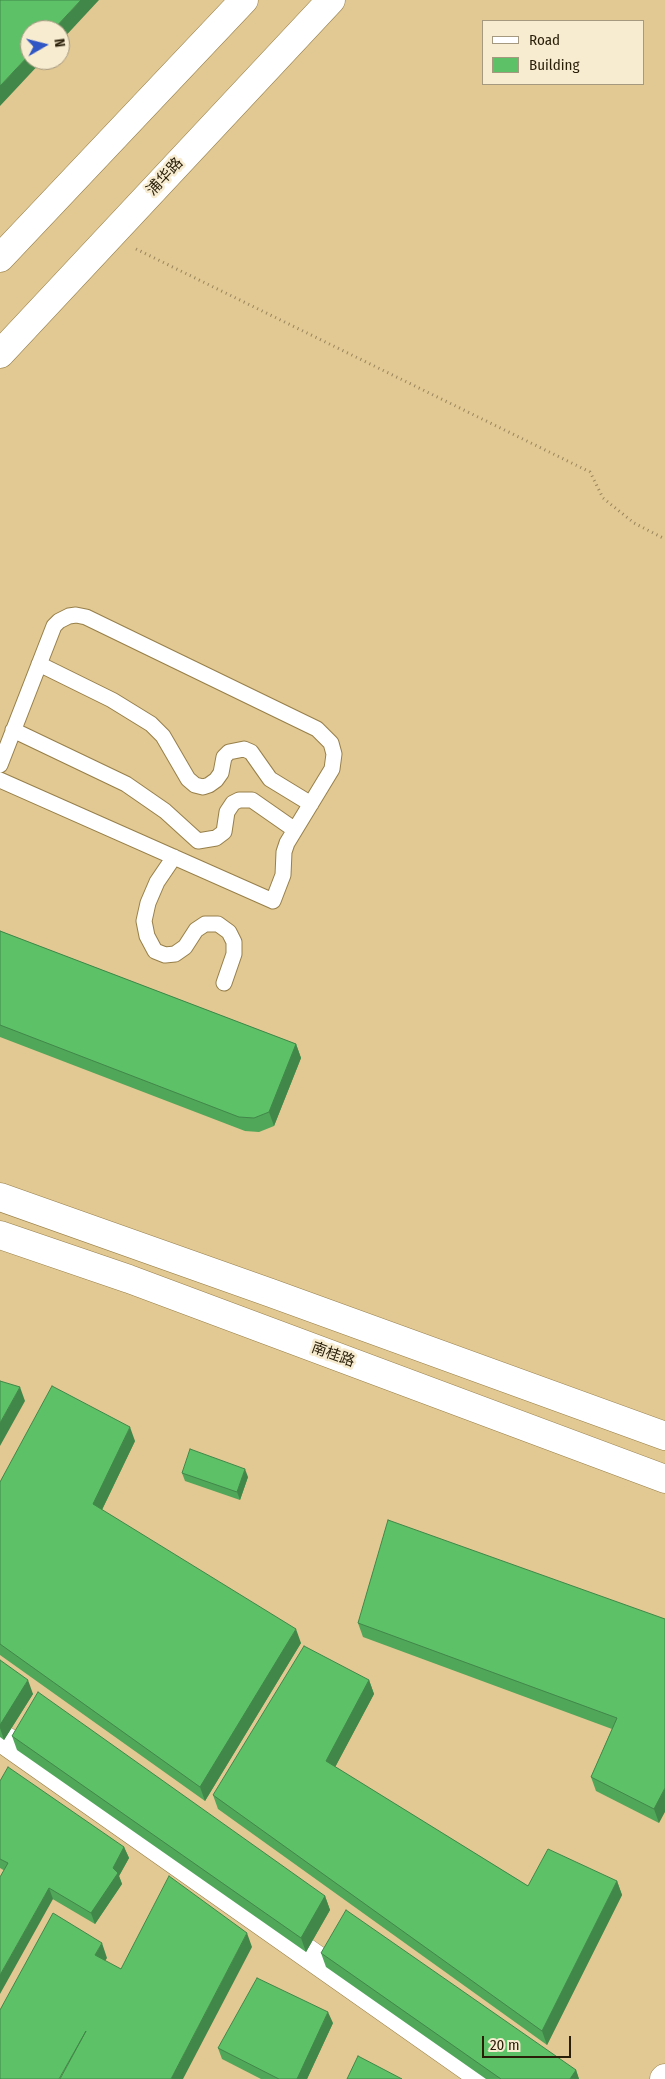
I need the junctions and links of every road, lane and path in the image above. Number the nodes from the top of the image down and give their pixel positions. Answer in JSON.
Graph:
{"nodes":[{"id":1,"x":244,"y":0,"type":"edge"},
{"id":2,"x":331,"y":0,"type":"edge"},
{"id":3,"x":110,"y":236,"type":"junction"},
{"id":4,"x":0,"y":258,"type":"edge"},
{"id":5,"x":0,"y":354,"type":"edge"},
{"id":6,"x":665,"y":539,"type":"edge"},
{"id":7,"x":39,"y":664,"type":"junction"},
{"id":8,"x":13,"y":730,"type":"junction"},
{"id":9,"x":0,"y":765,"type":"edge"},
{"id":10,"x":0,"y":780,"type":"edge"},
{"id":11,"x":311,"y":804,"type":"junction"},
{"id":12,"x":295,"y":830,"type":"junction"},
{"id":13,"x":174,"y":857,"type":"junction"},
{"id":14,"x":224,"y":983,"type":"dead end"},
{"id":15,"x":0,"y":1197,"type":"edge"},
{"id":16,"x":0,"y":1235,"type":"edge"},
{"id":17,"x":665,"y":1436,"type":"edge"},
{"id":18,"x":665,"y":1479,"type":"edge"},
{"id":19,"x":0,"y":1737,"type":"edge"},
{"id":20,"x":486,"y":2079,"type":"edge"}],
"edges":[{"from":1,"to":4,"type":"main road"},
{"from":2,"to":3,"type":"main road","name":"浦华路"},
{"from":3,"to":5,"type":"main road","name":"浦华路"},
{"from":3,"to":6,"type":"path"},
{"from":7,"to":8,"type":"lane"},
{"from":7,"to":11,"type":"lane"},
{"from":7,"to":11,"type":"lane"},
{"from":8,"to":9,"type":"lane"},
{"from":8,"to":12,"type":"lane"},
{"from":10,"to":13,"type":"lane"},
{"from":11,"to":12,"type":"lane"},
{"from":12,"to":13,"type":"lane"},
{"from":13,"to":14,"type":"lane"},
{"from":15,"to":17,"type":"main road"},
{"from":16,"to":18,"type":"main road","name":"南桂路"},
{"from":19,"to":20,"type":"main road"}]}
